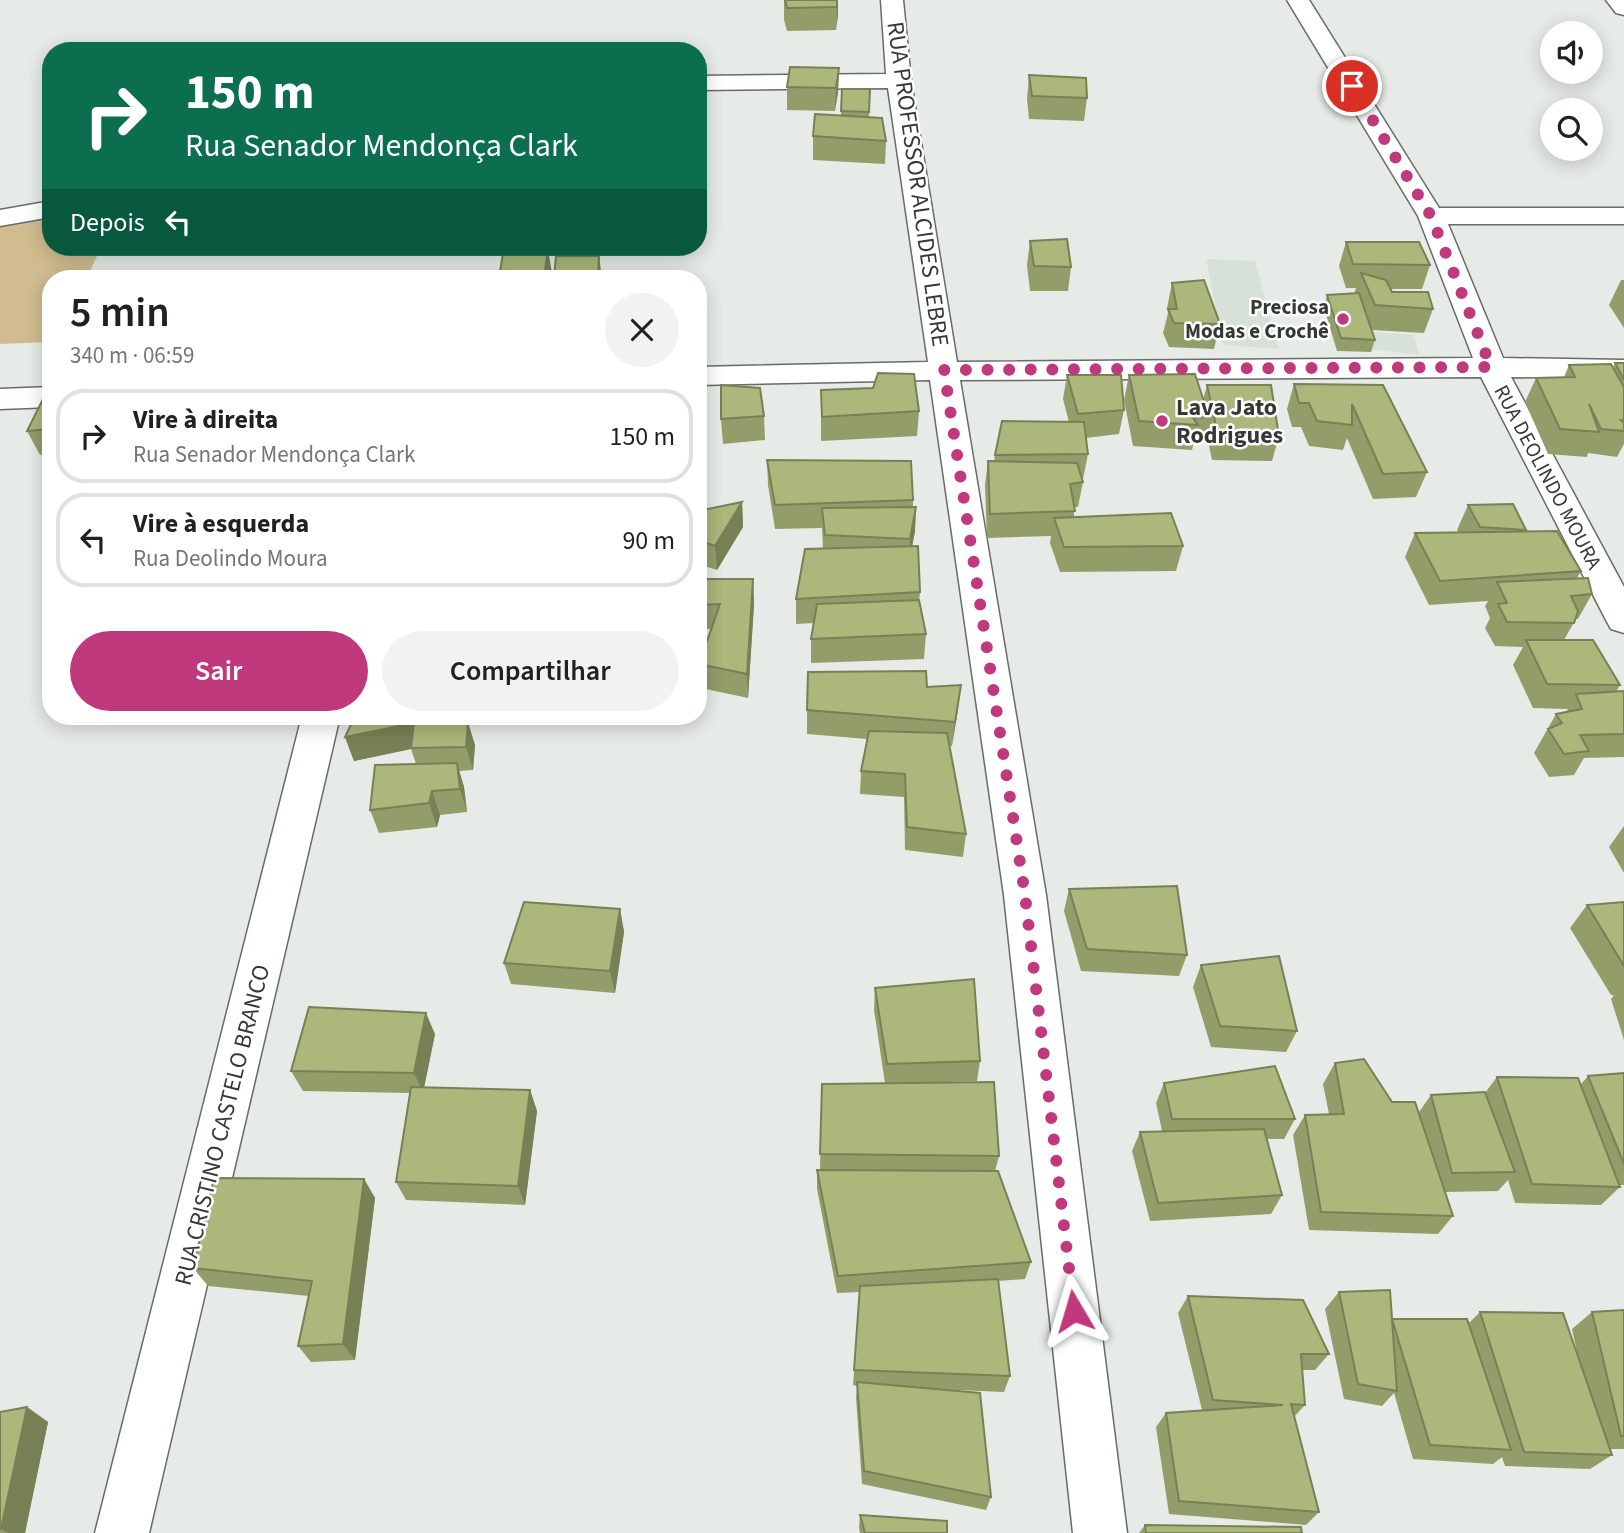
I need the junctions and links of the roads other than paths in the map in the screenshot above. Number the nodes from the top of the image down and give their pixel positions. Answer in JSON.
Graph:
{"nodes":[{"id":1,"x":892,"y":0,"type":"edge"},
{"id":2,"x":1298,"y":0,"type":"edge"},
{"id":3,"x":1617,"y":0,"type":"edge"},
{"id":4,"x":1624,"y":8,"type":"edge"},
{"id":5,"x":899,"y":81,"type":"junction"},
{"id":6,"x":707,"y":83,"type":"edge"},
{"id":7,"x":42,"y":211,"type":"edge"},
{"id":8,"x":1431,"y":216,"type":"junction"},
{"id":9,"x":1624,"y":216,"type":"edge"},
{"id":10,"x":0,"y":218,"type":"edge"},
{"id":11,"x":1491,"y":367,"type":"junction"},
{"id":12,"x":1624,"y":369,"type":"edge"},
{"id":13,"x":944,"y":370,"type":"junction"},
{"id":14,"x":707,"y":376,"type":"edge"},
{"id":15,"x":42,"y":397,"type":"edge"},
{"id":16,"x":0,"y":399,"type":"edge"},
{"id":17,"x":1619,"y":604,"type":"edge"},
{"id":18,"x":319,"y":725,"type":"edge"},
{"id":19,"x":122,"y":1533,"type":"edge"},
{"id":20,"x":1100,"y":1533,"type":"edge"}],
"edges":[{"from":1,"to":5,"type":"street","name":"RUA PROFESSOR ALCIDES LEBRE"},
{"from":2,"to":8,"type":"street","name":"RUA DEOLINDO MOURA"},
{"from":3,"to":4,"type":"street"},
{"from":5,"to":6,"type":"street"},
{"from":5,"to":13,"type":"street","name":"RUA PROFESSOR ALCIDES LEBRE"},
{"from":7,"to":10,"type":"street"},
{"from":8,"to":9,"type":"street"},
{"from":8,"to":11,"type":"street","name":"RUA DEOLINDO MOURA"},
{"from":11,"to":12,"type":"street"},
{"from":11,"to":13,"type":"street"},
{"from":11,"to":17,"type":"street","name":"RUA DEOLINDO MOURA"},
{"from":13,"to":14,"type":"street"},
{"from":13,"to":20,"type":"street","name":"RUA PROFESSOR ALCIDES LEBRE"},
{"from":15,"to":16,"type":"street"},
{"from":18,"to":19,"type":"street","name":"RUA CRISTINO CASTELO BRANCO"}]}
